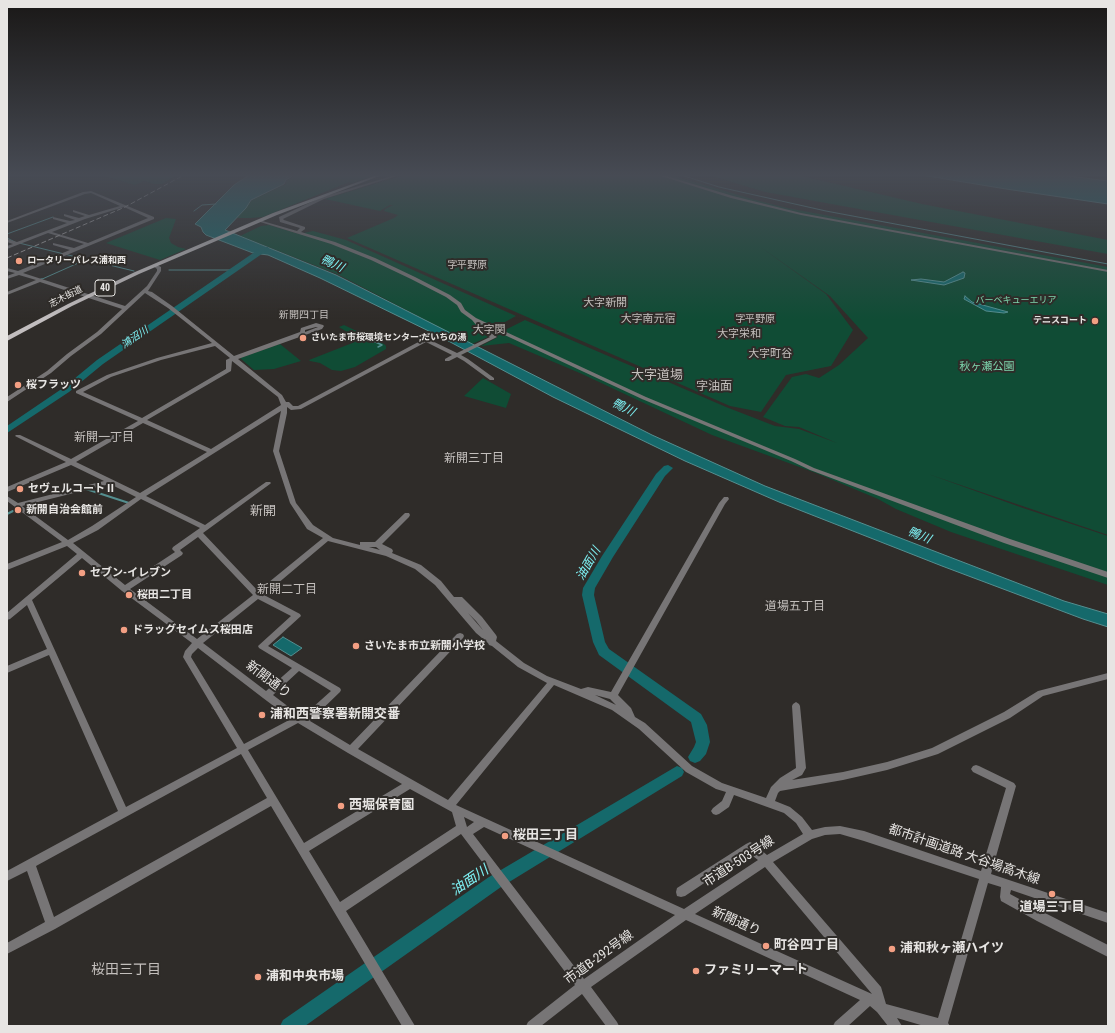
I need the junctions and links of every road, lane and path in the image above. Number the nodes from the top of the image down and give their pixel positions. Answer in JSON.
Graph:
{"nodes":[{"id":1,"x":71,"y":223,"type":"edge"},
{"id":2,"x":139,"y":223,"type":"edge"},
{"id":3,"x":254,"y":223,"type":"edge"},
{"id":4,"x":267,"y":223,"type":"edge"},
{"id":5,"x":289,"y":223,"type":"edge"},
{"id":6,"x":850,"y":223,"type":"edge"},
{"id":7,"x":48,"y":232,"type":"junction"},
{"id":8,"x":298,"y":232,"type":"junction"},
{"id":9,"x":7,"y":240,"type":"edge"},
{"id":10,"x":18,"y":244,"type":"junction"},
{"id":11,"x":55,"y":244,"type":"dead end"},
{"id":12,"x":88,"y":244,"type":"junction"},
{"id":13,"x":7,"y":248,"type":"edge"},
{"id":14,"x":74,"y":250,"type":"junction"},
{"id":15,"x":155,"y":266,"type":"junction"},
{"id":16,"x":7,"y":269,"type":"edge"},
{"id":17,"x":1108,"y":271,"type":"edge"},
{"id":18,"x":19,"y":273,"type":"junction"},
{"id":19,"x":7,"y":278,"type":"edge"},
{"id":20,"x":39,"y":280,"type":"junction"},
{"id":21,"x":144,"y":291,"type":"junction"},
{"id":22,"x":7,"y":294,"type":"edge"},
{"id":23,"x":88,"y":296,"type":"junction"},
{"id":24,"x":125,"y":308,"type":"junction"},
{"id":25,"x":474,"y":319,"type":"junction"},
{"id":26,"x":7,"y":339,"type":"edge"},
{"id":27,"x":215,"y":344,"type":"junction"},
{"id":28,"x":457,"y":355,"type":"junction"},
{"id":29,"x":234,"y":358,"type":"junction"},
{"id":30,"x":448,"y":359,"type":"dead end"},
{"id":31,"x":492,"y":379,"type":"dead end"},
{"id":32,"x":7,"y":400,"type":"edge"},
{"id":33,"x":284,"y":405,"type":"junction"},
{"id":34,"x":142,"y":420,"type":"junction"},
{"id":35,"x":18,"y":436,"type":"dead end"},
{"id":36,"x":211,"y":452,"type":"junction"},
{"id":37,"x":71,"y":462,"type":"junction"},
{"id":38,"x":109,"y":482,"type":"junction"},
{"id":39,"x":268,"y":483,"type":"dead end"},
{"id":40,"x":7,"y":490,"type":"edge"},
{"id":41,"x":141,"y":496,"type":"junction"},
{"id":42,"x":7,"y":498,"type":"edge"},
{"id":43,"x":726,"y":499,"type":"dead end"},
{"id":44,"x":17,"y":505,"type":"junction"},
{"id":45,"x":407,"y":515,"type":"dead end"},
{"id":46,"x":202,"y":530,"type":"junction"},
{"id":47,"x":327,"y":538,"type":"junction"},
{"id":48,"x":68,"y":543,"type":"junction"},
{"id":49,"x":354,"y":545,"type":"junction"},
{"id":50,"x":377,"y":545,"type":"junction"},
{"id":51,"x":82,"y":554,"type":"junction"},
{"id":52,"x":398,"y":558,"type":"junction"},
{"id":53,"x":7,"y":567,"type":"edge"},
{"id":54,"x":1108,"y":575,"type":"edge"},
{"id":55,"x":125,"y":589,"type":"junction"},
{"id":56,"x":258,"y":595,"type":"junction"},
{"id":57,"x":28,"y":599,"type":"junction"},
{"id":58,"x":7,"y":618,"type":"edge"},
{"id":59,"x":460,"y":636,"type":"dead end"},
{"id":60,"x":197,"y":644,"type":"junction"},
{"id":61,"x":51,"y":651,"type":"junction"},
{"id":62,"x":298,"y":667,"type":"junction"},
{"id":63,"x":7,"y":670,"type":"edge"},
{"id":64,"x":1108,"y":676,"type":"edge"},
{"id":65,"x":552,"y":682,"type":"junction"},
{"id":66,"x":580,"y":692,"type":"junction"},
{"id":67,"x":266,"y":696,"type":"junction"},
{"id":68,"x":613,"y":696,"type":"junction"},
{"id":69,"x":796,"y":706,"type":"dead end"},
{"id":70,"x":632,"y":719,"type":"junction"},
{"id":71,"x":300,"y":721,"type":"junction"},
{"id":72,"x":242,"y":749,"type":"junction"},
{"id":73,"x":351,"y":750,"type":"junction"},
{"id":74,"x":976,"y":769,"type":"dead end"},
{"id":75,"x":410,"y":784,"type":"junction"},
{"id":76,"x":778,"y":787,"type":"junction"},
{"id":77,"x":731,"y":791,"type":"junction"},
{"id":78,"x":272,"y":800,"type":"junction"},
{"id":79,"x":769,"y":804,"type":"junction"},
{"id":80,"x":453,"y":808,"type":"junction"},
{"id":81,"x":716,"y":811,"type":"dead end"},
{"id":82,"x":124,"y":813,"type":"junction"},
{"id":83,"x":483,"y":822,"type":"junction"},
{"id":84,"x":464,"y":830,"type":"junction"},
{"id":85,"x":810,"y":835,"type":"junction"},
{"id":86,"x":303,"y":849,"type":"junction"},
{"id":87,"x":766,"y":861,"type":"junction"},
{"id":88,"x":30,"y":864,"type":"junction"},
{"id":89,"x":7,"y":876,"type":"edge"},
{"id":90,"x":986,"y":878,"type":"junction"},
{"id":91,"x":1006,"y":884,"type":"junction"},
{"id":92,"x":681,"y":892,"type":"dead end"},
{"id":93,"x":339,"y":909,"type":"junction"},
{"id":94,"x":684,"y":915,"type":"junction"},
{"id":95,"x":1108,"y":918,"type":"edge"},
{"id":96,"x":50,"y":925,"type":"junction"},
{"id":97,"x":7,"y":949,"type":"edge"},
{"id":98,"x":1108,"y":951,"type":"edge"},
{"id":99,"x":583,"y":986,"type":"junction"},
{"id":100,"x":870,"y":999,"type":"junction"},
{"id":101,"x":881,"y":1008,"type":"junction"},
{"id":102,"x":409,"y":1026,"type":"edge"},
{"id":103,"x":532,"y":1026,"type":"edge"},
{"id":104,"x":613,"y":1026,"type":"edge"},
{"id":105,"x":839,"y":1026,"type":"edge"},
{"id":106,"x":896,"y":1026,"type":"edge"},
{"id":107,"x":943,"y":1026,"type":"edge"}],
"edges":[{"from":1,"to":7,"type":"street"},
{"from":2,"to":12,"type":"street"},
{"from":3,"to":15,"type":"main road","name":"志木街道","number":"40"},
{"from":4,"to":8,"type":"street"},
{"from":5,"to":8,"type":"street"},
{"from":6,"to":17,"type":"street"},
{"from":7,"to":10,"type":"street"},
{"from":7,"to":12,"type":"street"},
{"from":8,"to":25,"type":"street"},
{"from":9,"to":10,"type":"street"},
{"from":10,"to":13,"type":"street"},
{"from":11,"to":14,"type":"street"},
{"from":12,"to":14,"type":"street"},
{"from":14,"to":18,"type":"street"},
{"from":15,"to":21,"type":"street"},
{"from":15,"to":23,"type":"main road","name":"志木街道","number":"40"},
{"from":16,"to":18,"type":"street"},
{"from":18,"to":19,"type":"street"},
{"from":18,"to":20,"type":"street"},
{"from":20,"to":22,"type":"street"},
{"from":20,"to":23,"type":"street"},
{"from":21,"to":24,"type":"street"},
{"from":21,"to":27,"type":"street"},
{"from":23,"to":24,"type":"street"},
{"from":23,"to":26,"type":"main road","name":"志木街道","number":"40"},
{"from":24,"to":32,"type":"street"},
{"from":25,"to":28,"type":"street"},
{"from":25,"to":54,"type":"street"},
{"from":27,"to":29,"type":"street"},
{"from":27,"to":34,"type":"street"},
{"from":28,"to":30,"type":"street"},
{"from":28,"to":31,"type":"street"},
{"from":28,"to":33,"type":"street"},
{"from":29,"to":29,"type":"street"},
{"from":29,"to":33,"type":"street"},
{"from":29,"to":34,"type":"street"},
{"from":33,"to":36,"type":"street"},
{"from":33,"to":47,"type":"street"},
{"from":34,"to":36,"type":"street"},
{"from":34,"to":37,"type":"street"},
{"from":35,"to":37,"type":"street"},
{"from":36,"to":41,"type":"street"},
{"from":37,"to":38,"type":"street"},
{"from":37,"to":40,"type":"street"},
{"from":38,"to":41,"type":"street"},
{"from":38,"to":44,"type":"street"},
{"from":39,"to":46,"type":"street"},
{"from":41,"to":46,"type":"street"},
{"from":41,"to":48,"type":"street"},
{"from":42,"to":44,"type":"street","name":"新開通り"},
{"from":43,"to":68,"type":"street"},
{"from":44,"to":48,"type":"street","name":"新開通り"},
{"from":45,"to":50,"type":"street"},
{"from":46,"to":55,"type":"street"},
{"from":46,"to":56,"type":"street"},
{"from":47,"to":49,"type":"street"},
{"from":47,"to":56,"type":"street"},
{"from":48,"to":51,"type":"street","name":"新開通り"},
{"from":48,"to":53,"type":"street"},
{"from":49,"to":50,"type":"street"},
{"from":49,"to":52,"type":"street"},
{"from":50,"to":52,"type":"street"},
{"from":51,"to":55,"type":"street","name":"新開通り"},
{"from":51,"to":57,"type":"street"},
{"from":52,"to":65,"type":"street"},
{"from":55,"to":60,"type":"street","name":"新開通り"},
{"from":56,"to":60,"type":"street"},
{"from":56,"to":62,"type":"street"},
{"from":57,"to":58,"type":"street"},
{"from":57,"to":61,"type":"street"},
{"from":59,"to":73,"type":"street"},
{"from":60,"to":67,"type":"street","name":"新開通り"},
{"from":60,"to":72,"type":"street"},
{"from":61,"to":63,"type":"street"},
{"from":61,"to":82,"type":"street"},
{"from":62,"to":67,"type":"street"},
{"from":62,"to":71,"type":"street"},
{"from":64,"to":76,"type":"street"},
{"from":65,"to":66,"type":"street"},
{"from":65,"to":80,"type":"street"},
{"from":66,"to":68,"type":"street"},
{"from":66,"to":70,"type":"street"},
{"from":67,"to":71,"type":"street","name":"新開通り"},
{"from":68,"to":70,"type":"street"},
{"from":69,"to":76,"type":"street"},
{"from":70,"to":77,"type":"street"},
{"from":71,"to":72,"type":"street"},
{"from":71,"to":73,"type":"street","name":"新開通り"},
{"from":72,"to":78,"type":"street"},
{"from":72,"to":82,"type":"street"},
{"from":73,"to":75,"type":"street","name":"新開通り"},
{"from":74,"to":90,"type":"street"},
{"from":75,"to":80,"type":"street","name":"新開通り"},
{"from":75,"to":86,"type":"street"},
{"from":76,"to":79,"type":"street"},
{"from":77,"to":79,"type":"street"},
{"from":77,"to":81,"type":"street"},
{"from":78,"to":86,"type":"street"},
{"from":78,"to":96,"type":"street"},
{"from":79,"to":85,"type":"street"},
{"from":80,"to":83,"type":"street","name":"新開通り"},
{"from":80,"to":84,"type":"street"},
{"from":82,"to":88,"type":"street"},
{"from":83,"to":84,"type":"street"},
{"from":83,"to":94,"type":"street","name":"新開通り"},
{"from":84,"to":93,"type":"street"},
{"from":84,"to":99,"type":"street"},
{"from":85,"to":87,"type":"street","name":"市道B-503号線"},
{"from":85,"to":90,"type":"street","name":"都市計画道路 大谷場高木線"},
{"from":86,"to":93,"type":"street"},
{"from":87,"to":92,"type":"street"},
{"from":87,"to":94,"type":"street","name":"市道B-503号線"},
{"from":87,"to":101,"type":"street"},
{"from":88,"to":89,"type":"street"},
{"from":88,"to":96,"type":"street"},
{"from":90,"to":91,"type":"street","name":"都市計画道路 大谷場高木線"},
{"from":90,"to":107,"type":"street"},
{"from":91,"to":95,"type":"street","name":"都市計画道路 大谷場高木線"},
{"from":91,"to":98,"type":"street"},
{"from":93,"to":102,"type":"street"},
{"from":94,"to":99,"type":"street","name":"市道B-292号線"},
{"from":94,"to":100,"type":"street","name":"新開通り"},
{"from":96,"to":97,"type":"street"},
{"from":99,"to":103,"type":"street","name":"市道B-292号線"},
{"from":99,"to":104,"type":"street"},
{"from":100,"to":101,"type":"street","name":"新開通り"},
{"from":100,"to":105,"type":"street"},
{"from":101,"to":106,"type":"street","name":"新開通り"},
{"from":101,"to":107,"type":"street"}]}
